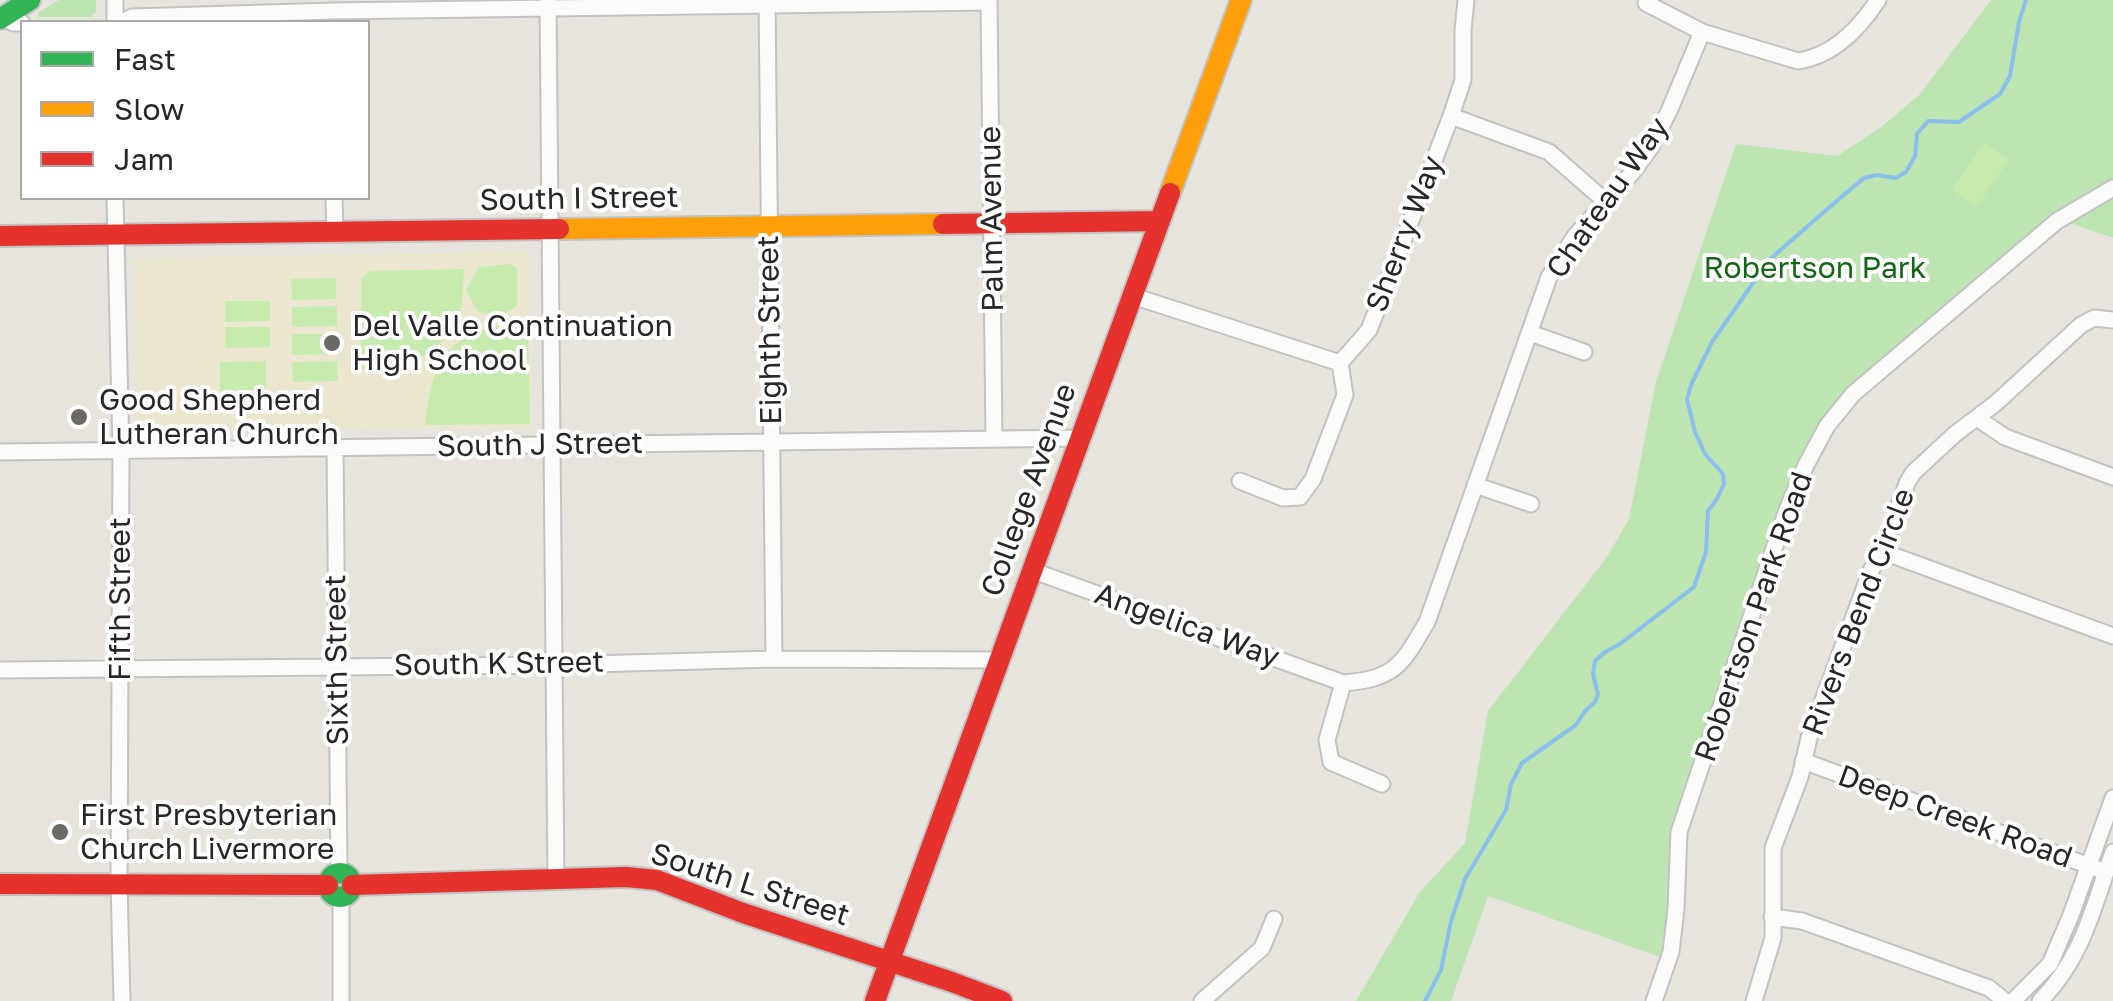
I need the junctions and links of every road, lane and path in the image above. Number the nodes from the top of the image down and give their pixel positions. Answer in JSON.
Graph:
{"nodes":[{"id":1,"x":30,"y":0,"type":"edge"},
{"id":2,"x":1241,"y":0,"type":"edge"},
{"id":3,"x":1466,"y":0,"type":"edge"},
{"id":4,"x":1647,"y":0,"type":"edge"},
{"id":5,"x":1878,"y":0,"type":"edge"},
{"id":6,"x":989,"y":1,"type":"edge"},
{"id":7,"x":767,"y":3,"type":"edge"},
{"id":8,"x":548,"y":4,"type":"edge"},
{"id":9,"x":332,"y":11,"type":"edge"},
{"id":10,"x":8,"y":15,"type":"edge"},
{"id":11,"x":124,"y":20,"type":"edge"},
{"id":12,"x":1702,"y":32,"type":"junction"},
{"id":13,"x":1451,"y":116,"type":"junction"},
{"id":14,"x":2113,"y":188,"type":"edge"},
{"id":15,"x":115,"y":200,"type":"edge"},
{"id":16,"x":334,"y":200,"type":"edge"},
{"id":17,"x":1605,"y":201,"type":"junction"},
{"id":18,"x":1160,"y":221,"type":"junction"},
{"id":19,"x":992,"y":223,"type":"junction"},
{"id":20,"x":769,"y":226,"type":"junction"},
{"id":21,"x":551,"y":229,"type":"junction"},
{"id":22,"x":334,"y":232,"type":"junction"},
{"id":23,"x":116,"y":235,"type":"junction"},
{"id":24,"x":0,"y":236,"type":"edge"},
{"id":25,"x":1133,"y":296,"type":"junction"},
{"id":26,"x":2113,"y":320,"type":"edge"},
{"id":27,"x":1530,"y":333,"type":"junction"},
{"id":28,"x":1584,"y":352,"type":"dead end"},
{"id":29,"x":1340,"y":363,"type":"junction"},
{"id":30,"x":1977,"y":418,"type":"junction"},
{"id":31,"x":1080,"y":438,"type":"junction"},
{"id":32,"x":994,"y":439,"type":"junction"},
{"id":33,"x":771,"y":442,"type":"junction"},
{"id":34,"x":551,"y":445,"type":"junction"},
{"id":35,"x":336,"y":447,"type":"junction"},
{"id":36,"x":121,"y":450,"type":"junction"},
{"id":37,"x":0,"y":452,"type":"edge"},
{"id":38,"x":2113,"y":477,"type":"edge"},
{"id":39,"x":1240,"y":481,"type":"dead end"},
{"id":40,"x":1475,"y":484,"type":"junction"},
{"id":41,"x":1531,"y":504,"type":"dead end"},
{"id":42,"x":1881,"y":550,"type":"junction"},
{"id":43,"x":1031,"y":570,"type":"junction"},
{"id":44,"x":2113,"y":636,"type":"edge"},
{"id":45,"x":774,"y":659,"type":"junction"},
{"id":46,"x":999,"y":660,"type":"junction"},
{"id":47,"x":554,"y":665,"type":"junction"},
{"id":48,"x":338,"y":666,"type":"junction"},
{"id":49,"x":120,"y":668,"type":"junction"},
{"id":50,"x":0,"y":670,"type":"edge"},
{"id":51,"x":1344,"y":683,"type":"junction"},
{"id":52,"x":1804,"y":762,"type":"junction"},
{"id":53,"x":1382,"y":784,"type":"dead end"},
{"id":54,"x":2113,"y":798,"type":"edge"},
{"id":55,"x":2113,"y":852,"type":"edge"},
{"id":56,"x":2089,"y":866,"type":"junction"},
{"id":57,"x":2106,"y":872,"type":"junction"},
{"id":58,"x":556,"y":880,"type":"junction"},
{"id":59,"x":0,"y":884,"type":"edge"},
{"id":60,"x":119,"y":884,"type":"junction"},
{"id":61,"x":340,"y":885,"type":"junction"},
{"id":62,"x":1772,"y":917,"type":"junction"},
{"id":63,"x":1274,"y":919,"type":"dead end"},
{"id":64,"x":890,"y":961,"type":"junction"},
{"id":65,"x":122,"y":1001,"type":"edge"},
{"id":66,"x":341,"y":1001,"type":"edge"},
{"id":67,"x":875,"y":1001,"type":"edge"},
{"id":68,"x":1002,"y":1001,"type":"edge"},
{"id":69,"x":1202,"y":1001,"type":"edge"},
{"id":70,"x":1654,"y":1001,"type":"edge"},
{"id":71,"x":1754,"y":1001,"type":"edge"},
{"id":72,"x":2005,"y":1001,"type":"edge"},
{"id":73,"x":2013,"y":1001,"type":"edge"},
{"id":74,"x":2040,"y":1001,"type":"edge"}],
"edges":[{"from":1,"to":10,"type":"street"},
{"from":2,"to":18,"type":"street","name":"College Avenue"},
{"from":3,"to":13,"type":"street","name":"Sherry Way"},
{"from":4,"to":12,"type":"street"},
{"from":5,"to":12,"type":"street"},
{"from":6,"to":7,"type":"street"},
{"from":6,"to":19,"type":"street","name":"Palm Avenue"},
{"from":7,"to":8,"type":"street"},
{"from":7,"to":20,"type":"street","name":"Eighth Street"},
{"from":8,"to":9,"type":"street"},
{"from":8,"to":21,"type":"street"},
{"from":9,"to":11,"type":"street"},
{"from":12,"to":17,"type":"street","name":"Chateau Way"},
{"from":13,"to":17,"type":"street"},
{"from":13,"to":29,"type":"street","name":"Sherry Way"},
{"from":14,"to":70,"type":"street","name":"Robertson Park Road"},
{"from":15,"to":23,"type":"street","name":"Fifth Street"},
{"from":16,"to":22,"type":"street"},
{"from":17,"to":27,"type":"street","name":"Chateau Way"},
{"from":18,"to":19,"type":"street","name":"South I Street"},
{"from":18,"to":25,"type":"street","name":"College Avenue"},
{"from":19,"to":20,"type":"street","name":"South I Street"},
{"from":19,"to":32,"type":"street","name":"Palm Avenue"},
{"from":20,"to":21,"type":"street","name":"South I Street"},
{"from":20,"to":33,"type":"street","name":"Eighth Street"},
{"from":21,"to":22,"type":"street","name":"South I Street"},
{"from":21,"to":34,"type":"street"},
{"from":22,"to":23,"type":"street","name":"South I Street"},
{"from":23,"to":24,"type":"street","name":"South I Street"},
{"from":23,"to":36,"type":"street","name":"Fifth Street"},
{"from":25,"to":29,"type":"street"},
{"from":25,"to":31,"type":"street","name":"College Avenue"},
{"from":26,"to":30,"type":"street","name":"Rivers Bend Circle"},
{"from":27,"to":28,"type":"street"},
{"from":27,"to":40,"type":"street","name":"Chateau Way"},
{"from":29,"to":39,"type":"street"},
{"from":30,"to":38,"type":"street"},
{"from":30,"to":42,"type":"street","name":"Rivers Bend Circle"},
{"from":31,"to":32,"type":"street","name":"South J Street"},
{"from":31,"to":43,"type":"street","name":"College Avenue"},
{"from":32,"to":33,"type":"street","name":"South J Street"},
{"from":33,"to":34,"type":"street","name":"South J Street"},
{"from":33,"to":45,"type":"street","name":"Eighth Street"},
{"from":34,"to":35,"type":"street","name":"South J Street"},
{"from":34,"to":47,"type":"street"},
{"from":35,"to":36,"type":"street","name":"South J Street"},
{"from":35,"to":48,"type":"street","name":"Sixth Street"},
{"from":36,"to":37,"type":"street","name":"South J Street"},
{"from":36,"to":49,"type":"street","name":"Fifth Street"},
{"from":40,"to":41,"type":"street"},
{"from":40,"to":51,"type":"street","name":"Chateau Way"},
{"from":42,"to":44,"type":"street"},
{"from":42,"to":52,"type":"street","name":"Rivers Bend Circle"},
{"from":43,"to":46,"type":"street","name":"College Avenue"},
{"from":43,"to":51,"type":"street","name":"Angelica Way"},
{"from":45,"to":46,"type":"street","name":"South K Street"},
{"from":45,"to":47,"type":"street","name":"South K Street"},
{"from":46,"to":64,"type":"street","name":"College Avenue"},
{"from":47,"to":48,"type":"street","name":"South K Street"},
{"from":47,"to":58,"type":"street"},
{"from":48,"to":49,"type":"street","name":"South K Street"},
{"from":48,"to":61,"type":"street","name":"Sixth Street"},
{"from":49,"to":50,"type":"street","name":"South K Street"},
{"from":49,"to":60,"type":"street","name":"Fifth Street"},
{"from":51,"to":53,"type":"street"},
{"from":52,"to":56,"type":"street","name":"Deep Creek Road"},
{"from":52,"to":62,"type":"street","name":"Rivers Bend Circle"},
{"from":54,"to":56,"type":"street"},
{"from":55,"to":57,"type":"street"},
{"from":56,"to":57,"type":"street","name":"Deep Creek Road"},
{"from":56,"to":73,"type":"street"},
{"from":57,"to":74,"type":"street"},
{"from":58,"to":61,"type":"street","name":"South L Street"},
{"from":58,"to":64,"type":"street","name":"South L Street"},
{"from":59,"to":60,"type":"street","name":"South L Street"},
{"from":60,"to":61,"type":"street","name":"South L Street"},
{"from":60,"to":65,"type":"street","name":"Fifth Street"},
{"from":61,"to":66,"type":"street","name":"Sixth Street"},
{"from":62,"to":71,"type":"street","name":"Rivers Bend Circle"},
{"from":62,"to":72,"type":"street"},
{"from":63,"to":69,"type":"street"},
{"from":64,"to":67,"type":"street","name":"College Avenue"},
{"from":64,"to":68,"type":"street","name":"South L Street"}]}
